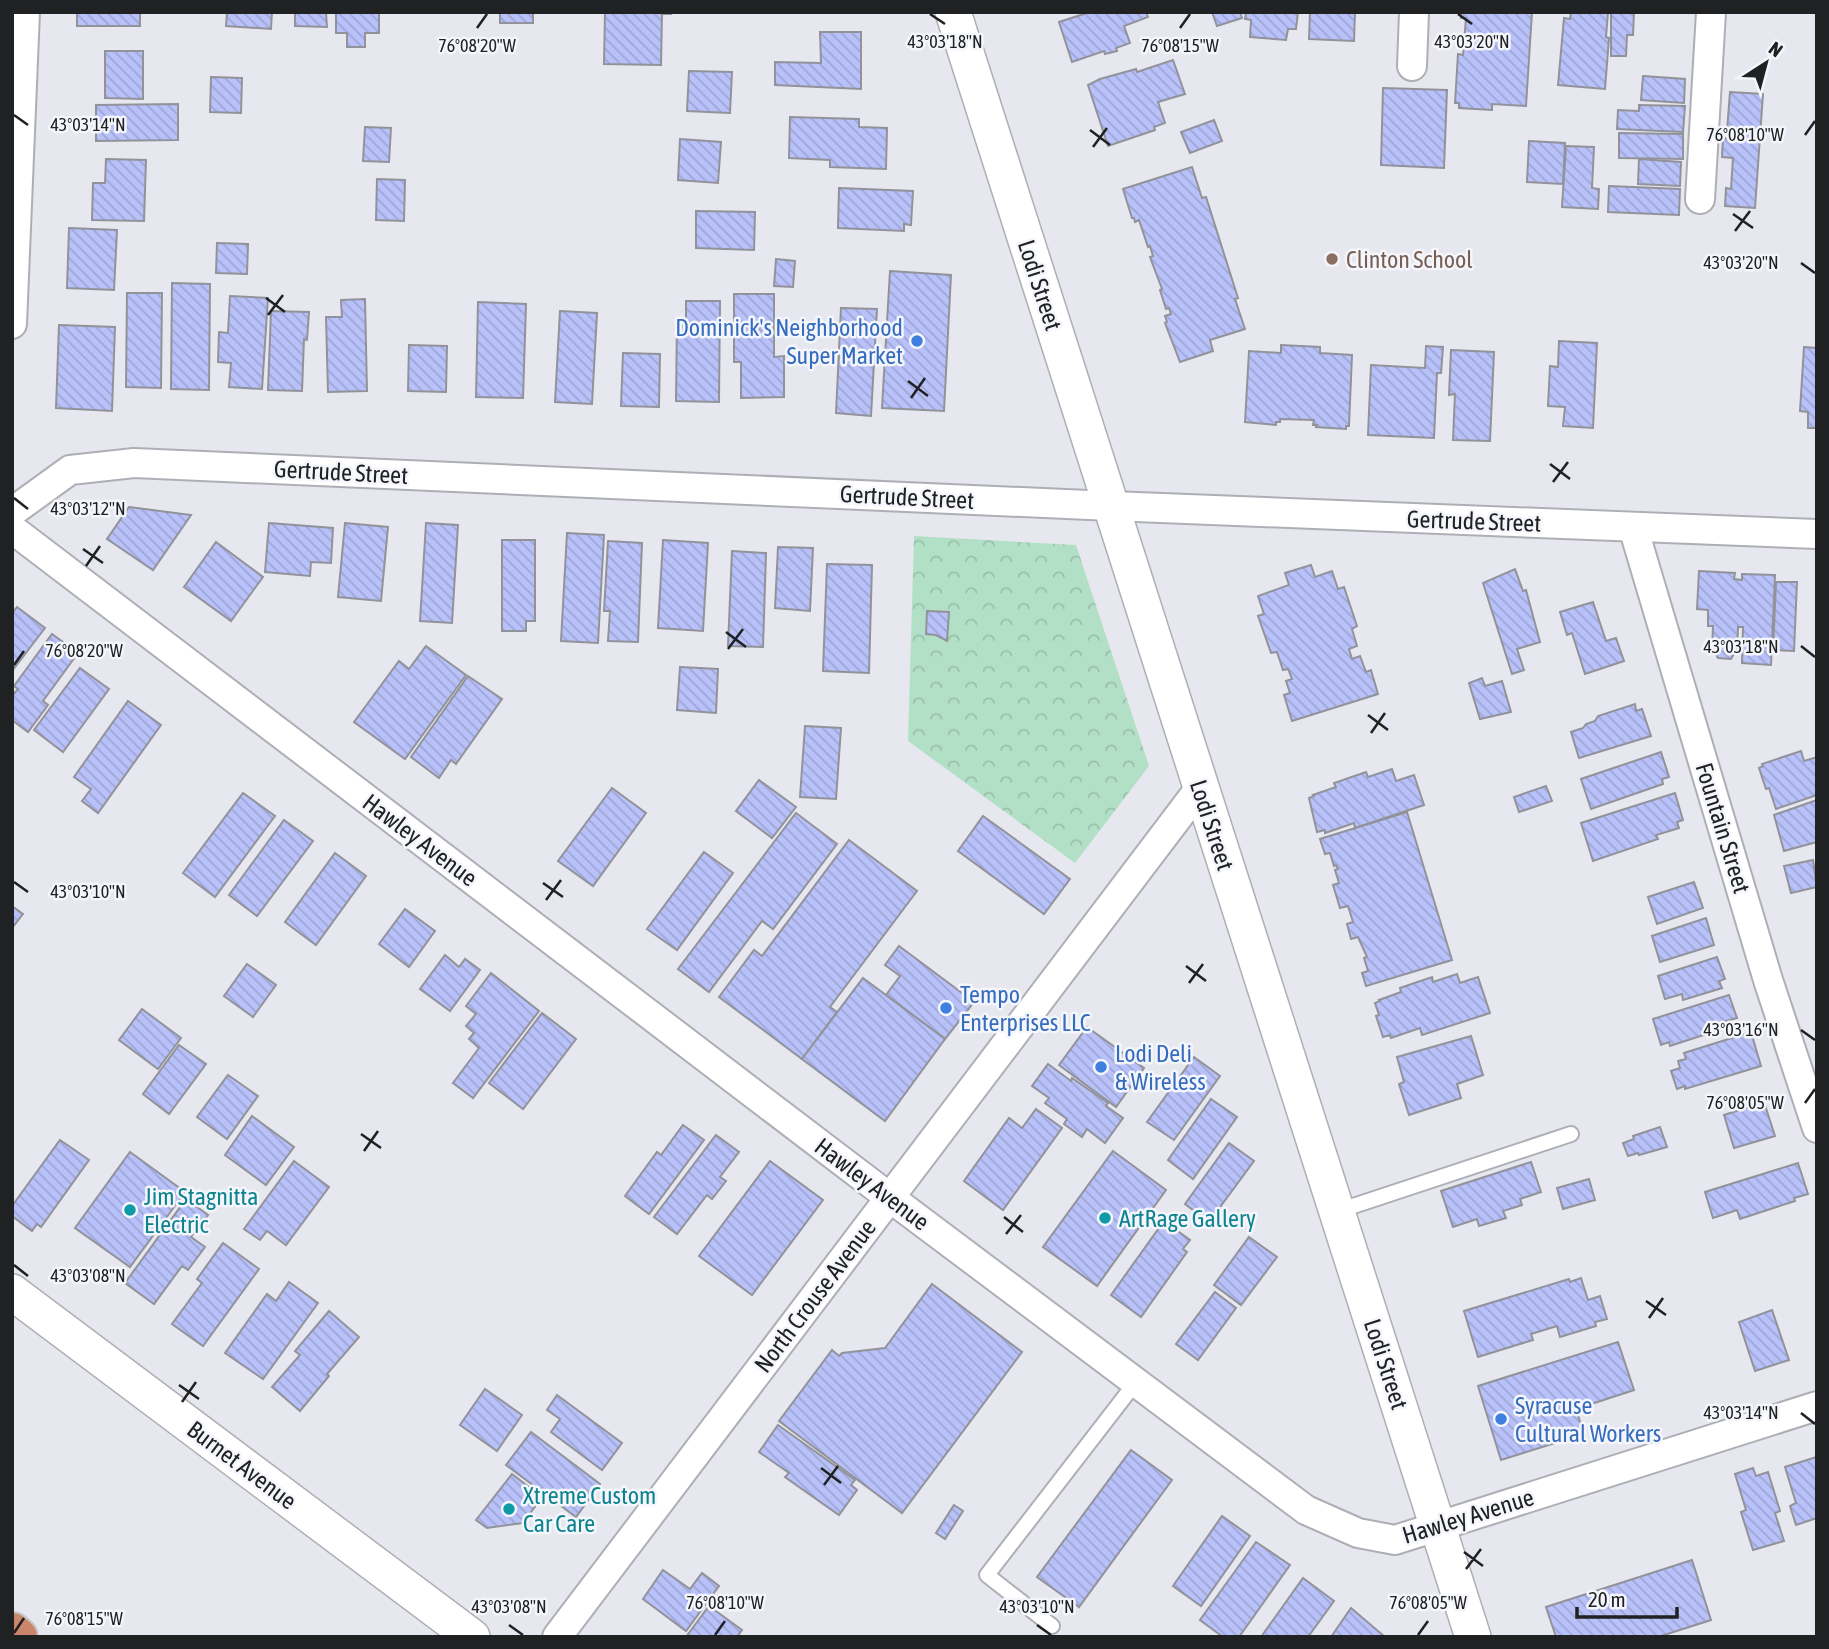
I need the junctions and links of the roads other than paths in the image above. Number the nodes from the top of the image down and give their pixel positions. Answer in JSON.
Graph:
{"nodes":[{"id":1,"x":25,"y":12,"type":"edge"},
{"id":2,"x":953,"y":12,"type":"edge"},
{"id":3,"x":1414,"y":12,"type":"edge"},
{"id":4,"x":1711,"y":12,"type":"edge"},
{"id":5,"x":1412,"y":66,"type":"dead end"},
{"id":6,"x":1700,"y":199,"type":"dead end"},
{"id":7,"x":12,"y":324,"type":"edge"},
{"id":8,"x":1111,"y":506,"type":"junction"},
{"id":9,"x":12,"y":512,"type":"edge"},
{"id":10,"x":1633,"y":527,"type":"junction"},
{"id":11,"x":12,"y":529,"type":"edge"},
{"id":12,"x":1817,"y":534,"type":"edge"},
{"id":13,"x":1200,"y":788,"type":"junction"},
{"id":14,"x":1817,"y":1128,"type":"edge"},
{"id":15,"x":1571,"y":1134,"type":"dead end"},
{"id":16,"x":889,"y":1198,"type":"junction"},
{"id":17,"x":1336,"y":1212,"type":"junction"},
{"id":18,"x":12,"y":1292,"type":"edge"},
{"id":19,"x":1136,"y":1382,"type":"junction"},
{"id":20,"x":1817,"y":1406,"type":"edge"},
{"id":21,"x":1438,"y":1526,"type":"junction"},
{"id":22,"x":1052,"y":1626,"type":"dead end"},
{"id":23,"x":12,"y":1632,"type":"edge"},
{"id":24,"x":18,"y":1637,"type":"edge"},
{"id":25,"x":472,"y":1637,"type":"edge"},
{"id":26,"x":557,"y":1637,"type":"edge"},
{"id":27,"x":1473,"y":1637,"type":"edge"}],
"edges":[{"from":1,"to":7,"type":"street"},
{"from":2,"to":8,"type":"street","name":"Lodi Street"},
{"from":3,"to":5,"type":"street"},
{"from":4,"to":6,"type":"street"},
{"from":8,"to":9,"type":"street","name":"Gertrude Street"},
{"from":8,"to":10,"type":"street","name":"Gertrude Street"},
{"from":8,"to":13,"type":"street","name":"Lodi Street"},
{"from":10,"to":12,"type":"street","name":"Gertrude Street"},
{"from":10,"to":14,"type":"street","name":"Fountain Street"},
{"from":11,"to":16,"type":"street","name":"Hawley Avenue"},
{"from":13,"to":16,"type":"street","name":"North Crouse Avenue"},
{"from":13,"to":17,"type":"street","name":"Lodi Street"},
{"from":15,"to":17,"type":"lane"},
{"from":16,"to":19,"type":"street","name":"Hawley Avenue"},
{"from":16,"to":26,"type":"street","name":"North Crouse Avenue"},
{"from":17,"to":21,"type":"street","name":"Lodi Street"},
{"from":18,"to":25,"type":"street","name":"Burnet Avenue"},
{"from":19,"to":21,"type":"street","name":"Hawley Avenue"},
{"from":19,"to":22,"type":"lane"},
{"from":20,"to":21,"type":"street","name":"Hawley Avenue"},
{"from":21,"to":27,"type":"street","name":"Lodi Street"},
{"from":23,"to":24,"type":"highway"}]}
